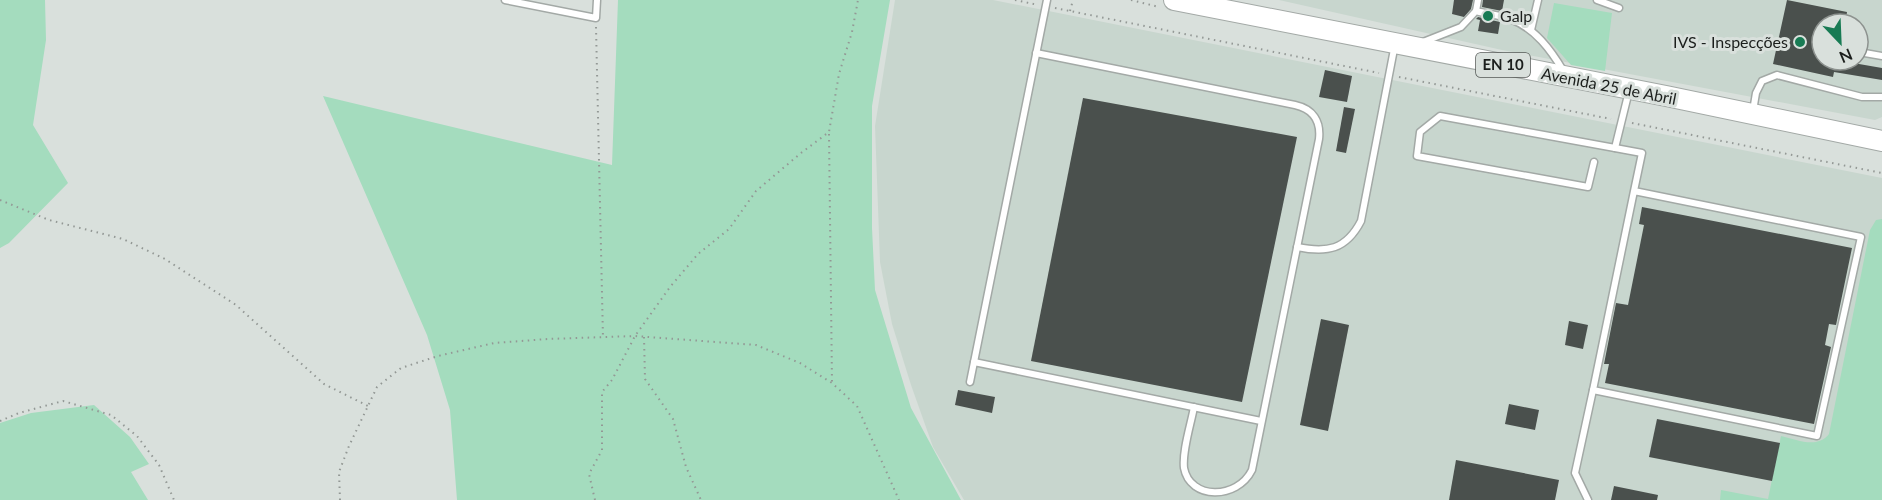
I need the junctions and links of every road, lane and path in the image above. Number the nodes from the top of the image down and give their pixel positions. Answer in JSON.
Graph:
{"nodes":[{"id":1,"x":505,"y":0,"type":"edge"},
{"id":2,"x":597,"y":0,"type":"edge"},
{"id":3,"x":858,"y":0,"type":"edge"},
{"id":4,"x":1015,"y":0,"type":"edge"},
{"id":5,"x":1073,"y":0,"type":"edge"},
{"id":6,"x":1131,"y":0,"type":"edge"},
{"id":7,"x":1478,"y":0,"type":"edge"},
{"id":8,"x":1538,"y":0,"type":"edge"},
{"id":9,"x":1597,"y":0,"type":"edge"},
{"id":10,"x":1046,"y":3,"type":"edge"},
{"id":11,"x":1171,"y":5,"type":"edge"},
{"id":12,"x":1619,"y":8,"type":"dead end"},
{"id":13,"x":1070,"y":11,"type":"junction"},
{"id":14,"x":1476,"y":11,"type":"junction"},
{"id":15,"x":596,"y":18,"type":"junction"},
{"id":16,"x":1532,"y":30,"type":"junction"},
{"id":17,"x":1403,"y":46,"type":"junction"},
{"id":18,"x":1036,"y":53,"type":"junction"},
{"id":19,"x":1389,"y":75,"type":"junction"},
{"id":20,"x":1567,"y":78,"type":"junction"},
{"id":21,"x":1629,"y":90,"type":"junction"},
{"id":22,"x":1882,"y":97,"type":"edge"},
{"id":23,"x":1752,"y":114,"type":"junction"},
{"id":24,"x":1622,"y":121,"type":"junction"},
{"id":25,"x":1882,"y":129,"type":"edge"},
{"id":26,"x":1832,"y":130,"type":"junction"},
{"id":27,"x":829,"y":132,"type":"junction"},
{"id":28,"x":1882,"y":141,"type":"edge"},
{"id":29,"x":1615,"y":148,"type":"junction"},
{"id":30,"x":1594,"y":162,"type":"dead end"},
{"id":31,"x":1882,"y":173,"type":"edge"},
{"id":32,"x":1634,"y":191,"type":"junction"},
{"id":33,"x":0,"y":200,"type":"edge"},
{"id":34,"x":1297,"y":247,"type":"junction"},
{"id":35,"x":635,"y":336,"type":"junction"},
{"id":36,"x":644,"y":337,"type":"junction"},
{"id":37,"x":603,"y":338,"type":"junction"},
{"id":38,"x":974,"y":362,"type":"junction"},
{"id":39,"x":970,"y":382,"type":"dead end"},
{"id":40,"x":832,"y":383,"type":"junction"},
{"id":41,"x":1593,"y":390,"type":"junction"},
{"id":42,"x":368,"y":406,"type":"junction"},
{"id":43,"x":1194,"y":407,"type":"junction"},
{"id":44,"x":0,"y":421,"type":"edge"},
{"id":45,"x":1261,"y":421,"type":"junction"},
{"id":46,"x":174,"y":500,"type":"edge"},
{"id":47,"x":340,"y":500,"type":"edge"},
{"id":48,"x":595,"y":500,"type":"edge"},
{"id":49,"x":701,"y":500,"type":"edge"},
{"id":50,"x":899,"y":500,"type":"edge"},
{"id":51,"x":1588,"y":500,"type":"edge"}],
"edges":[{"from":1,"to":15,"type":"lane"},
{"from":2,"to":15,"type":"lane"},
{"from":3,"to":27,"type":"path"},
{"from":4,"to":10,"type":"path"},
{"from":5,"to":13,"type":"path"},
{"from":6,"to":11,"type":"path"},
{"from":7,"to":14,"type":"lane"},
{"from":8,"to":16,"type":"lane"},
{"from":9,"to":12,"type":"lane"},
{"from":10,"to":13,"type":"path"},
{"from":10,"to":18,"type":"lane"},
{"from":11,"to":17,"type":"main road","name":"Avenida 25 de Abril","number":"EN 10"},
{"from":13,"to":19,"type":"path"},
{"from":14,"to":16,"type":"lane"},
{"from":14,"to":17,"type":"lane"},
{"from":15,"to":37,"type":"path"},
{"from":16,"to":20,"type":"lane"},
{"from":17,"to":19,"type":"lane"},
{"from":17,"to":20,"type":"main road","name":"Avenida 25 de Abril","number":"EN 10"},
{"from":18,"to":34,"type":"lane"},
{"from":18,"to":38,"type":"lane"},
{"from":19,"to":24,"type":"path"},
{"from":19,"to":34,"type":"lane"},
{"from":20,"to":21,"type":"main road","name":"Avenida 25 de Abril","number":"EN 10"},
{"from":21,"to":23,"type":"main road","name":"Avenida 25 de Abril","number":"EN 10"},
{"from":21,"to":24,"type":"lane"},
{"from":22,"to":23,"type":"lane"},
{"from":23,"to":26,"type":"main road","name":"Avenida 25 de Abril","number":"EN 10"},
{"from":24,"to":29,"type":"lane"},
{"from":24,"to":31,"type":"path"},
{"from":25,"to":26,"type":"main road","name":"Avenida 25 de Abril","number":"EN 10"},
{"from":26,"to":28,"type":"main road","name":"Avenida 25 de Abril","number":"EN 10"},
{"from":27,"to":35,"type":"path"},
{"from":27,"to":40,"type":"path"},
{"from":29,"to":30,"type":"lane"},
{"from":29,"to":32,"type":"lane"},
{"from":32,"to":41,"type":"lane"},
{"from":32,"to":41,"type":"lane"},
{"from":33,"to":42,"type":"path"},
{"from":34,"to":45,"type":"lane"},
{"from":35,"to":36,"type":"path"},
{"from":35,"to":37,"type":"path"},
{"from":35,"to":48,"type":"path"},
{"from":36,"to":40,"type":"path"},
{"from":36,"to":49,"type":"path"},
{"from":37,"to":42,"type":"path"},
{"from":38,"to":39,"type":"lane"},
{"from":38,"to":43,"type":"lane"},
{"from":40,"to":50,"type":"path"},
{"from":41,"to":51,"type":"lane"},
{"from":42,"to":47,"type":"path"},
{"from":43,"to":45,"type":"lane"},
{"from":43,"to":45,"type":"lane"},
{"from":44,"to":46,"type":"path"}]}
